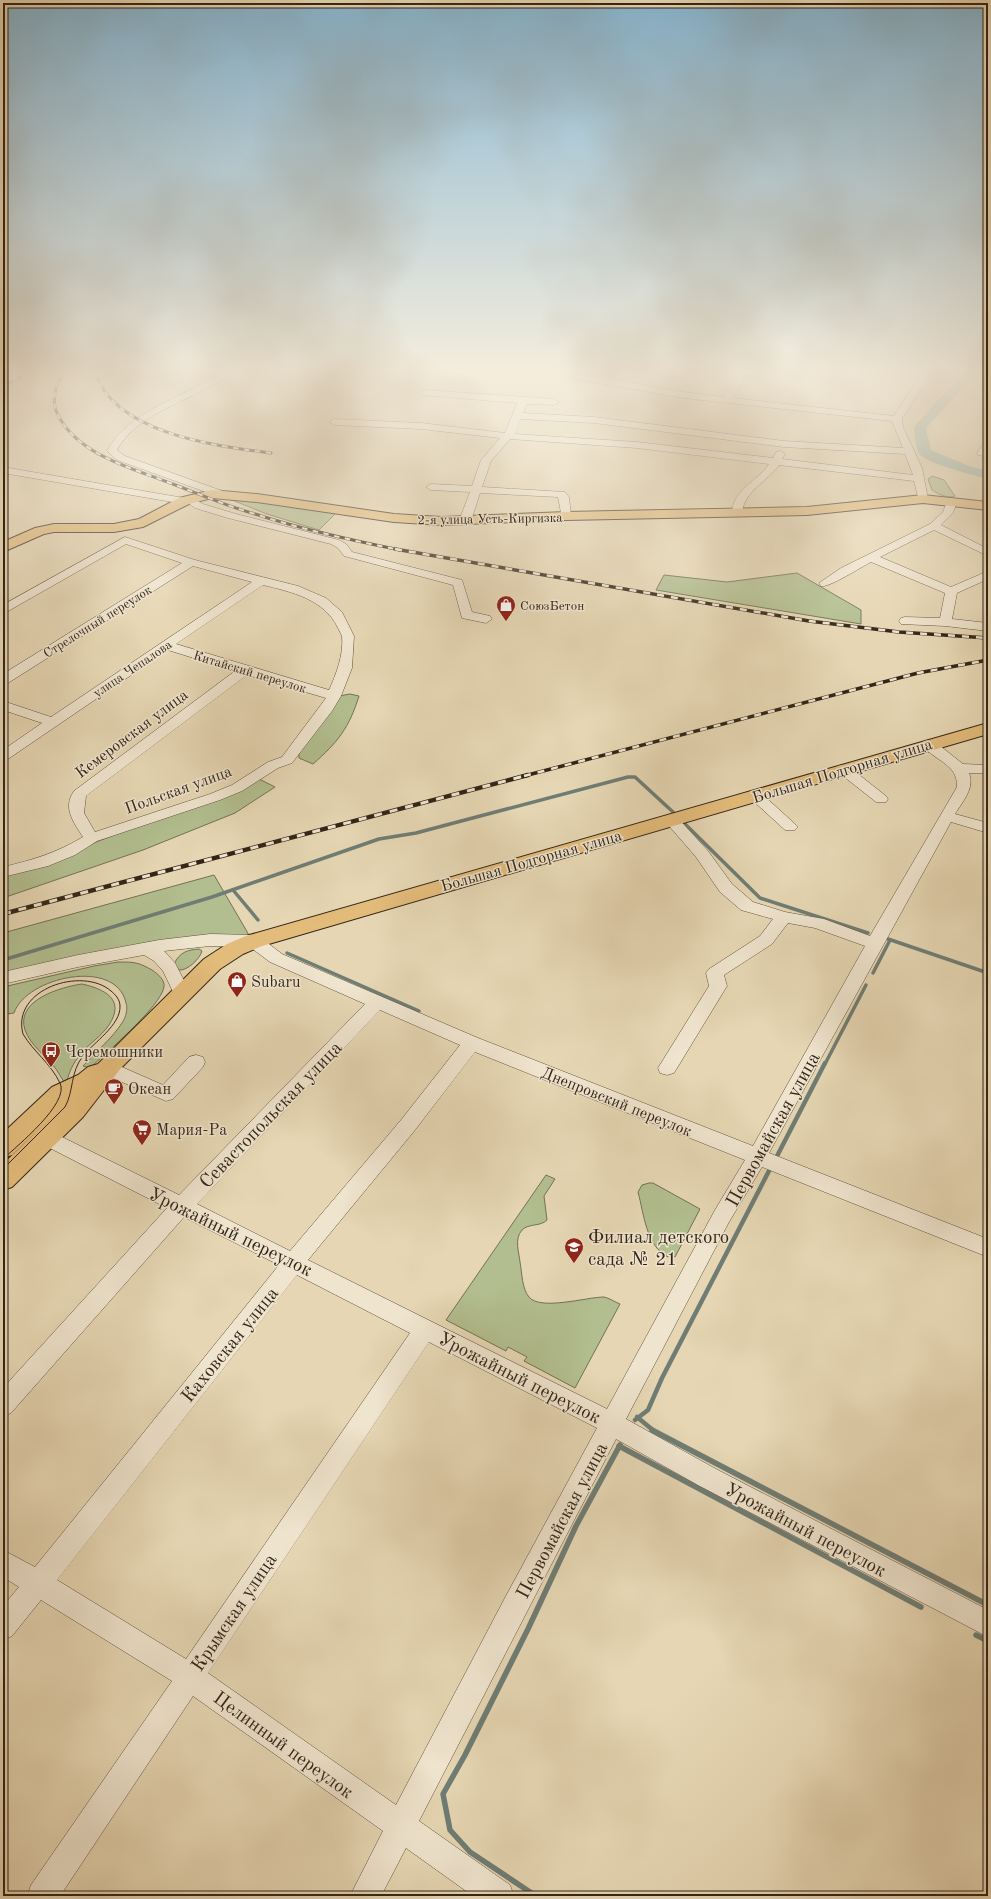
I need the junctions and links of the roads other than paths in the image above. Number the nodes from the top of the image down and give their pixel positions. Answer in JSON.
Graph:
{"nodes":[{"id":1,"x":128,"y":461,"type":"edge"},
{"id":2,"x":486,"y":461,"type":"edge"},
{"id":3,"x":758,"y":461,"type":"edge"},
{"id":4,"x":913,"y":461,"type":"edge"},
{"id":5,"x":776,"y":463,"type":"junction"},
{"id":6,"x":3,"y":470,"type":"edge"},
{"id":7,"x":920,"y":479,"type":"junction"},
{"id":8,"x":431,"y":487,"type":"dead end"},
{"id":9,"x":475,"y":490,"type":"junction"},
{"id":10,"x":221,"y":494,"type":"junction"},
{"id":11,"x":923,"y":499,"type":"junction"},
{"id":12,"x":187,"y":500,"type":"junction"},
{"id":13,"x":952,"y":501,"type":"junction"},
{"id":14,"x":988,"y":506,"type":"edge"},
{"id":15,"x":737,"y":513,"type":"junction"},
{"id":16,"x":566,"y":516,"type":"junction"},
{"id":17,"x":465,"y":521,"type":"junction"},
{"id":18,"x":934,"y":526,"type":"junction"},
{"id":19,"x":121,"y":532,"type":"junction"},
{"id":20,"x":3,"y":548,"type":"edge"},
{"id":21,"x":988,"y":553,"type":"edge"},
{"id":22,"x":870,"y":558,"type":"junction"},
{"id":23,"x":191,"y":562,"type":"junction"},
{"id":24,"x":988,"y":575,"type":"edge"},
{"id":25,"x":262,"y":580,"type":"junction"},
{"id":26,"x":825,"y":583,"type":"dead end"},
{"id":27,"x":951,"y":591,"type":"junction"},
{"id":28,"x":3,"y":610,"type":"edge"},
{"id":29,"x":486,"y":619,"type":"dead end"},
{"id":30,"x":905,"y":621,"type":"dead end"},
{"id":31,"x":945,"y":622,"type":"junction"},
{"id":32,"x":988,"y":627,"type":"edge"},
{"id":33,"x":167,"y":645,"type":"junction"},
{"id":34,"x":245,"y":670,"type":"junction"},
{"id":35,"x":3,"y":680,"type":"edge"},
{"id":36,"x":334,"y":696,"type":"junction"},
{"id":37,"x":3,"y":705,"type":"edge"},
{"id":38,"x":52,"y":722,"type":"junction"},
{"id":39,"x":988,"y":728,"type":"edge"},
{"id":40,"x":929,"y":744,"type":"junction"},
{"id":41,"x":3,"y":756,"type":"edge"},
{"id":42,"x":960,"y":768,"type":"junction"},
{"id":43,"x":842,"y":769,"type":"junction"},
{"id":44,"x":988,"y":769,"type":"edge"},
{"id":45,"x":756,"y":796,"type":"junction"},
{"id":46,"x":880,"y":799,"type":"dead end"},
{"id":47,"x":946,"y":816,"type":"junction"},
{"id":48,"x":671,"y":820,"type":"junction"},
{"id":49,"x":790,"y":826,"type":"dead end"},
{"id":50,"x":988,"y":828,"type":"edge"},
{"id":51,"x":92,"y":838,"type":"junction"},
{"id":52,"x":3,"y":872,"type":"edge"},
{"id":53,"x":784,"y":917,"type":"junction"},
{"id":54,"x":254,"y":941,"type":"junction"},
{"id":55,"x":874,"y":943,"type":"junction"},
{"id":56,"x":147,"y":949,"type":"junction"},
{"id":57,"x":3,"y":978,"type":"edge"},
{"id":58,"x":182,"y":994,"type":"junction"},
{"id":59,"x":377,"y":1002,"type":"junction"},
{"id":60,"x":472,"y":1043,"type":"junction"},
{"id":61,"x":196,"y":1062,"type":"dead end"},
{"id":62,"x":110,"y":1065,"type":"junction"},
{"id":63,"x":667,"y":1068,"type":"dead end"},
{"id":64,"x":69,"y":1100,"type":"junction"},
{"id":65,"x":48,"y":1138,"type":"junction"},
{"id":66,"x":3,"y":1148,"type":"edge"},
{"id":67,"x":758,"y":1158,"type":"junction"},
{"id":68,"x":3,"y":1180,"type":"edge"},
{"id":69,"x":181,"y":1207,"type":"junction"},
{"id":70,"x":988,"y":1248,"type":"edge"},
{"id":71,"x":294,"y":1262,"type":"junction"},
{"id":72,"x":425,"y":1329,"type":"junction"},
{"id":73,"x":3,"y":1405,"type":"edge"},
{"id":74,"x":612,"y":1424,"type":"junction"},
{"id":75,"x":3,"y":1563,"type":"edge"},
{"id":76,"x":37,"y":1583,"type":"junction"},
{"id":77,"x":988,"y":1624,"type":"edge"},
{"id":78,"x":3,"y":1626,"type":"edge"},
{"id":79,"x":189,"y":1676,"type":"junction"},
{"id":80,"x":401,"y":1828,"type":"junction"},
{"id":81,"x":42,"y":1896,"type":"edge"},
{"id":82,"x":365,"y":1896,"type":"edge"},
{"id":83,"x":499,"y":1896,"type":"edge"}],
"edges":[{"from":1,"to":10,"type":"street","name":"2-я улица Усть-Киргизка"},
{"from":2,"to":9,"type":"street"},
{"from":3,"to":5,"type":"street"},
{"from":4,"to":7,"type":"street"},
{"from":5,"to":7,"type":"street"},
{"from":5,"to":15,"type":"street"},
{"from":6,"to":12,"type":"street"},
{"from":7,"to":11,"type":"street"},
{"from":8,"to":9,"type":"street"},
{"from":9,"to":16,"type":"street"},
{"from":9,"to":17,"type":"street"},
{"from":10,"to":12,"type":"main road"},
{"from":10,"to":17,"type":"main road","name":"2-я улица Усть-Киргизка"},
{"from":11,"to":13,"type":"main road","name":"2-я улица Усть-Киргизка"},
{"from":11,"to":15,"type":"main road","name":"2-я улица Усть-Киргизка"},
{"from":12,"to":19,"type":"main road"},
{"from":12,"to":29,"type":"street"},
{"from":13,"to":14,"type":"main road","name":"2-я улица Усть-Киргизка"},
{"from":13,"to":18,"type":"street"},
{"from":15,"to":16,"type":"main road","name":"2-я улица Усть-Киргизка"},
{"from":16,"to":17,"type":"main road","name":"2-я улица Усть-Киргизка"},
{"from":18,"to":21,"type":"street"},
{"from":18,"to":22,"type":"street"},
{"from":19,"to":20,"type":"main road"},
{"from":19,"to":23,"type":"street","name":"Польская улица"},
{"from":19,"to":28,"type":"street"},
{"from":22,"to":26,"type":"street"},
{"from":22,"to":27,"type":"street"},
{"from":23,"to":25,"type":"street","name":"Польская улица"},
{"from":23,"to":35,"type":"street","name":"Стрелочный переулок"},
{"from":24,"to":27,"type":"street"},
{"from":25,"to":33,"type":"street","name":"улица Чепалова"},
{"from":25,"to":36,"type":"street","name":"Польская улица"},
{"from":27,"to":31,"type":"street"},
{"from":30,"to":31,"type":"street"},
{"from":31,"to":32,"type":"street"},
{"from":33,"to":34,"type":"street","name":"Китайский переулок"},
{"from":33,"to":38,"type":"street","name":"улица Чепалова"},
{"from":34,"to":36,"type":"street","name":"Китайский переулок"},
{"from":34,"to":51,"type":"street","name":"Кемеровская улица"},
{"from":36,"to":51,"type":"street","name":"Польская улица"},
{"from":37,"to":38,"type":"street"},
{"from":38,"to":41,"type":"street","name":"улица Чепалова"},
{"from":39,"to":40,"type":"main road","name":"Большая Подгорная улица"},
{"from":40,"to":42,"type":"street"},
{"from":40,"to":43,"type":"main road","name":"Большая Подгорная улица"},
{"from":42,"to":44,"type":"street"},
{"from":42,"to":47,"type":"street","name":"Первомайская улица"},
{"from":43,"to":45,"type":"main road","name":"Большая Подгорная улица"},
{"from":43,"to":46,"type":"street"},
{"from":45,"to":48,"type":"main road","name":"Большая Подгорная улица"},
{"from":45,"to":49,"type":"street"},
{"from":47,"to":50,"type":"street"},
{"from":47,"to":55,"type":"street","name":"Первомайская улица"},
{"from":48,"to":53,"type":"street"},
{"from":48,"to":54,"type":"main road","name":"Большая Подгорная улица"},
{"from":51,"to":52,"type":"street","name":"Польская улица"},
{"from":53,"to":55,"type":"street"},
{"from":53,"to":63,"type":"street"},
{"from":54,"to":56,"type":"street"},
{"from":54,"to":58,"type":"main road","name":"Большая Подгорная улица"},
{"from":54,"to":59,"type":"street","name":"Днепровский переулок"},
{"from":55,"to":67,"type":"street","name":"Первомайская улица"},
{"from":56,"to":57,"type":"street"},
{"from":56,"to":58,"type":"street"},
{"from":58,"to":62,"type":"main road","name":"Большая Подгорная улица"},
{"from":59,"to":60,"type":"street","name":"Днепровский переулок"},
{"from":59,"to":69,"type":"street","name":"Севастопольская улица"},
{"from":60,"to":67,"type":"street","name":"Днепровский переулок"},
{"from":60,"to":71,"type":"street","name":"Каховская улица"},
{"from":61,"to":62,"type":"street"},
{"from":62,"to":64,"type":"main road","name":"Большая Подгорная улица"},
{"from":64,"to":65,"type":"main road","name":"Большая Подгорная улица"},
{"from":64,"to":66,"type":"main road","name":"Большая Подгорная улица"},
{"from":65,"to":68,"type":"main road","name":"Большая Подгорная улица"},
{"from":65,"to":69,"type":"street","name":"Урожайный переулок"},
{"from":67,"to":70,"type":"street","name":"Днепровский переулок"},
{"from":67,"to":74,"type":"street","name":"Первомайская улица"},
{"from":69,"to":71,"type":"street","name":"Урожайный переулок"},
{"from":69,"to":73,"type":"street","name":"Севастопольская улица"},
{"from":71,"to":72,"type":"street","name":"Урожайный переулок"},
{"from":71,"to":76,"type":"street","name":"Каховская улица"},
{"from":72,"to":74,"type":"street","name":"Урожайный переулок"},
{"from":72,"to":79,"type":"street","name":"Крымская улица"},
{"from":74,"to":77,"type":"street","name":"Урожайный переулок"},
{"from":74,"to":80,"type":"street","name":"Первомайская улица"},
{"from":75,"to":76,"type":"street","name":"Целинный переулок"},
{"from":76,"to":78,"type":"street","name":"Каховская улица"},
{"from":76,"to":79,"type":"street","name":"Целинный переулок"},
{"from":79,"to":80,"type":"street","name":"Целинный переулок"},
{"from":79,"to":81,"type":"street","name":"Крымская улица"},
{"from":80,"to":82,"type":"street","name":"Первомайская улица"},
{"from":80,"to":83,"type":"street","name":"Целинный переулок"}]}
